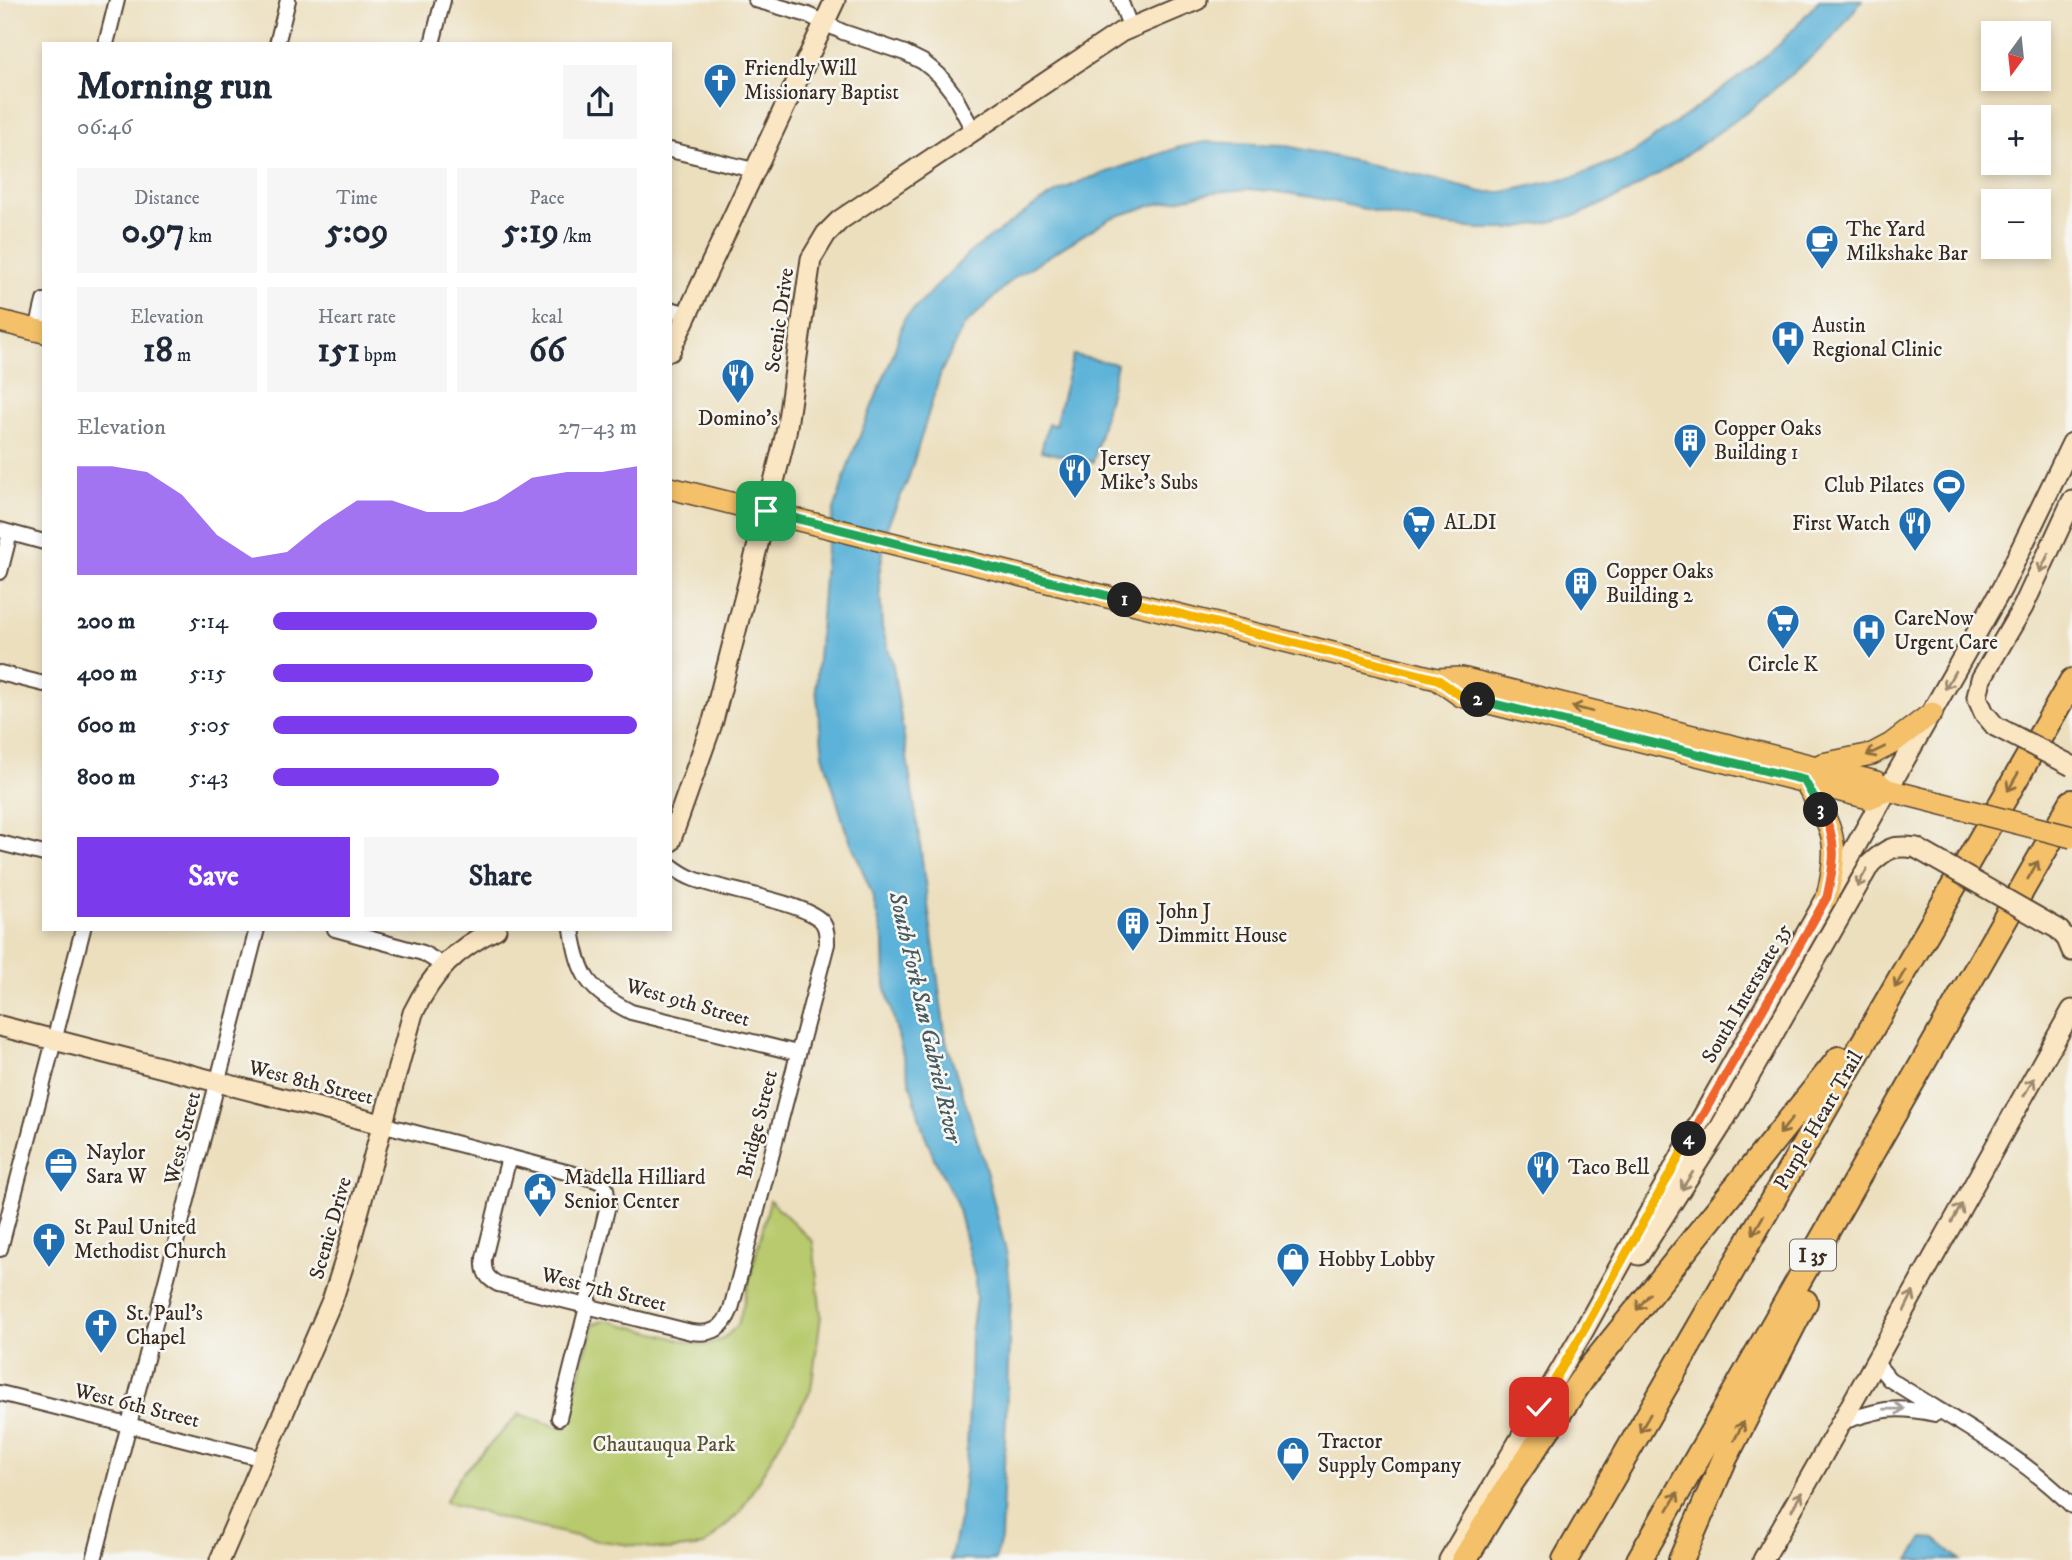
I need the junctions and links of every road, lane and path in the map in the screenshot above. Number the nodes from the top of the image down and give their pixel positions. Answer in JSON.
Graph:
{"nodes":[{"id":1,"x":117,"y":0,"type":"edge"},
{"id":2,"x":288,"y":0,"type":"edge"},
{"id":3,"x":443,"y":0,"type":"edge"},
{"id":4,"x":756,"y":0,"type":"edge"},
{"id":5,"x":835,"y":0,"type":"edge"},
{"id":6,"x":1120,"y":0,"type":"edge"},
{"id":7,"x":1197,"y":0,"type":"edge"},
{"id":8,"x":824,"y":21,"type":"junction"},
{"id":9,"x":1130,"y":26,"type":"junction"},
{"id":10,"x":106,"y":42,"type":"edge"},
{"id":11,"x":278,"y":42,"type":"edge"},
{"id":12,"x":432,"y":42,"type":"edge"},
{"id":13,"x":974,"y":132,"type":"junction"},
{"id":14,"x":672,"y":150,"type":"edge"},
{"id":15,"x":754,"y":170,"type":"junction"},
{"id":16,"x":679,"y":312,"type":"edge"},
{"id":17,"x":0,"y":321,"type":"edge"},
{"id":18,"x":40,"y":331,"type":"edge"},
{"id":19,"x":672,"y":342,"type":"edge"},
{"id":20,"x":2072,"y":443,"type":"edge"},
{"id":21,"x":672,"y":488,"type":"edge"},
{"id":22,"x":2072,"y":501,"type":"edge"},
{"id":23,"x":766,"y":511,"type":"junction"},
{"id":24,"x":5,"y":532,"type":"edge"},
{"id":25,"x":42,"y":541,"type":"edge"},
{"id":26,"x":0,"y":572,"type":"edge"},
{"id":27,"x":0,"y":673,"type":"edge"},
{"id":28,"x":2072,"y":681,"type":"edge"},
{"id":29,"x":42,"y":684,"type":"edge"},
{"id":30,"x":1931,"y":713,"type":"junction"},
{"id":31,"x":2072,"y":766,"type":"edge"},
{"id":32,"x":1806,"y":773,"type":"junction"},
{"id":33,"x":1888,"y":790,"type":"junction"},
{"id":34,"x":2072,"y":802,"type":"edge"},
{"id":35,"x":672,"y":836,"type":"edge"},
{"id":36,"x":2072,"y":837,"type":"edge"},
{"id":37,"x":0,"y":843,"type":"edge"},
{"id":38,"x":42,"y":854,"type":"edge"},
{"id":39,"x":672,"y":866,"type":"edge"},
{"id":40,"x":1827,"y":897,"type":"junction"},
{"id":41,"x":82,"y":931,"type":"edge"},
{"id":42,"x":256,"y":931,"type":"edge"},
{"id":43,"x":342,"y":931,"type":"edge"},
{"id":44,"x":493,"y":931,"type":"edge"},
{"id":45,"x":572,"y":931,"type":"edge"},
{"id":46,"x":1987,"y":950,"type":"junction"},
{"id":47,"x":2072,"y":951,"type":"edge"},
{"id":48,"x":443,"y":965,"type":"junction"},
{"id":49,"x":2072,"y":1010,"type":"edge"},
{"id":50,"x":1878,"y":1018,"type":"junction"},
{"id":51,"x":0,"y":1026,"type":"edge"},
{"id":52,"x":53,"y":1040,"type":"junction"},
{"id":53,"x":797,"y":1052,"type":"junction"},
{"id":54,"x":218,"y":1082,"type":"junction"},
{"id":55,"x":382,"y":1124,"type":"junction"},
{"id":56,"x":509,"y":1157,"type":"junction"},
{"id":57,"x":4,"y":1217,"type":"edge"},
{"id":58,"x":0,"y":1249,"type":"edge"},
{"id":59,"x":587,"y":1307,"type":"junction"},
{"id":60,"x":1584,"y":1330,"type":"junction"},
{"id":61,"x":718,"y":1331,"type":"joint"},
{"id":62,"x":1876,"y":1363,"type":"junction"},
{"id":63,"x":0,"y":1393,"type":"edge"},
{"id":64,"x":1947,"y":1417,"type":"junction"},
{"id":65,"x":559,"y":1418,"type":"dead end"},
{"id":66,"x":1842,"y":1422,"type":"junction"},
{"id":67,"x":130,"y":1425,"type":"junction"},
{"id":68,"x":264,"y":1459,"type":"junction"},
{"id":69,"x":2072,"y":1506,"type":"edge"},
{"id":70,"x":94,"y":1560,"type":"edge"},
{"id":71,"x":220,"y":1560,"type":"edge"},
{"id":72,"x":1448,"y":1560,"type":"edge"},
{"id":73,"x":1464,"y":1560,"type":"edge"},
{"id":74,"x":1565,"y":1560,"type":"edge"},
{"id":75,"x":1639,"y":1560,"type":"edge"},
{"id":76,"x":1681,"y":1560,"type":"edge"},
{"id":77,"x":1763,"y":1560,"type":"edge"}],
"edges":[{"from":1,"to":10,"type":"street"},
{"from":2,"to":11,"type":"street"},
{"from":3,"to":12,"type":"street"},
{"from":4,"to":8,"type":"street"},
{"from":5,"to":8,"type":"main road"},
{"from":6,"to":9,"type":"street"},
{"from":7,"to":9,"type":"main road","name":"Scenic Drive"},
{"from":8,"to":13,"type":"street"},
{"from":8,"to":15,"type":"main road"},
{"from":9,"to":13,"type":"main road","name":"Scenic Drive"},
{"from":13,"to":23,"type":"main road","name":"Scenic Drive"},
{"from":14,"to":15,"type":"street"},
{"from":15,"to":16,"type":"main road"},
{"from":16,"to":19,"type":"main road"},
{"from":17,"to":18,"type":"main road"},
{"from":20,"to":30,"type":"main road","name":"South Interstate 35","one_way":true},
{"from":21,"to":23,"type":"main road"},
{"from":22,"to":31,"type":"main road","one_way":true,"bridge":true},
{"from":23,"to":32,"type":"main road"},
{"from":23,"to":35,"type":"main road","name":"Scenic Drive"},
{"from":24,"to":25,"type":"street"},
{"from":24,"to":26,"type":"street"},
{"from":27,"to":29,"type":"street"},
{"from":28,"to":50,"type":"highway","name":"Purple Heart Trail","one_way":true},
{"from":30,"to":32,"type":"main road","one_way":true},
{"from":30,"to":33,"type":"main road","name":"South Interstate 35"},
{"from":32,"to":33,"type":"main road"},
{"from":32,"to":40,"type":"main road"},
{"from":33,"to":36,"type":"main road","bridge":true},
{"from":33,"to":40,"type":"main road","name":"South Interstate 35"},
{"from":46,"to":34,"type":"highway","number":"I 35","one_way":true},
{"from":37,"to":38,"type":"street"},
{"from":39,"to":53,"type":"street","name":"Bridge Street"},
{"from":40,"to":60,"type":"main road","name":"South Interstate 35"},
{"from":41,"to":52,"type":"street"},
{"from":42,"to":54,"type":"street","name":"West Street"},
{"from":43,"to":48,"type":"street"},
{"from":44,"to":48,"type":"main road","name":"Scenic Drive"},
{"from":45,"to":53,"type":"street","name":"West 9th Street"},
{"from":75,"to":46,"type":"highway","number":"I 35","one_way":true},
{"from":76,"to":46,"type":"highway","one_way":true},
{"from":47,"to":60,"type":"main road","one_way":true,"bridge":true},
{"from":48,"to":55,"type":"main road","name":"Scenic Drive"},
{"from":62,"to":49,"type":"main road","one_way":true},
{"from":50,"to":73,"type":"highway","one_way":true},
{"from":50,"to":74,"type":"highway","name":"Purple Heart Trail","one_way":true},
{"from":51,"to":52,"type":"main road","name":"West 8th Street"},
{"from":52,"to":54,"type":"main road","name":"West 8th Street"},
{"from":52,"to":57,"type":"street"},
{"from":53,"to":61,"type":"street","name":"Bridge Street"},
{"from":54,"to":55,"type":"main road","name":"West 8th Street"},
{"from":54,"to":67,"type":"street","name":"West Street"},
{"from":55,"to":56,"type":"street","name":"West 8th Street"},
{"from":55,"to":68,"type":"main road","name":"Scenic Drive"},
{"from":56,"to":59,"type":"street","name":"West 8th Street"},
{"from":56,"to":59,"type":"street","name":"West 7th Street"},
{"from":57,"to":58,"type":"street"},
{"from":59,"to":61,"type":"street","name":"West 7th Street"},
{"from":59,"to":65,"type":"street"},
{"from":60,"to":72,"type":"main road","name":"South Interstate 35"},
{"from":62,"to":64,"type":"street"},
{"from":62,"to":66,"type":"main road"},
{"from":63,"to":67,"type":"street","name":"West 6th Street"},
{"from":66,"to":64,"type":"street","one_way":true},
{"from":64,"to":69,"type":"street"},
{"from":77,"to":66,"type":"main road","one_way":true},
{"from":67,"to":68,"type":"street","name":"West 6th Street"},
{"from":67,"to":70,"type":"street","name":"West Street"},
{"from":68,"to":71,"type":"main road","name":"Scenic Drive"}]}
